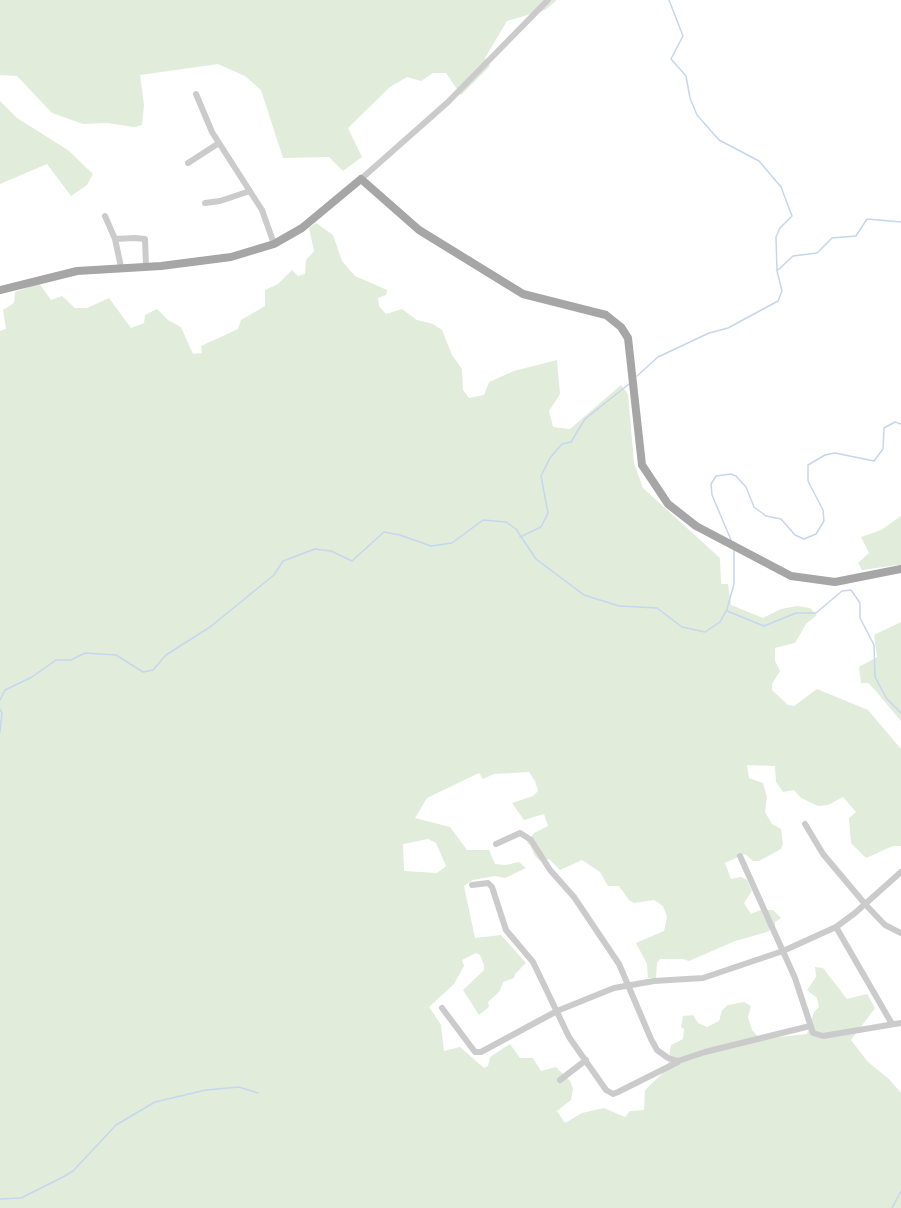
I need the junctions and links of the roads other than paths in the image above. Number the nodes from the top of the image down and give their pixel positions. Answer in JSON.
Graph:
{"nodes":[{"id":1,"x":548,"y":0,"type":"edge"},
{"id":2,"x":195,"y":94,"type":"dead end"},
{"id":3,"x":219,"y":143,"type":"junction"},
{"id":4,"x":188,"y":163,"type":"dead end"},
{"id":5,"x":361,"y":180,"type":"junction"},
{"id":6,"x":250,"y":191,"type":"junction"},
{"id":7,"x":205,"y":203,"type":"dead end"},
{"id":8,"x":105,"y":216,"type":"dead end"},
{"id":9,"x":115,"y":239,"type":"junction"},
{"id":10,"x":274,"y":244,"type":"junction"},
{"id":11,"x":146,"y":266,"type":"junction"},
{"id":12,"x":121,"y":267,"type":"junction"},
{"id":13,"x":0,"y":290,"type":"edge"},
{"id":14,"x":901,"y":569,"type":"edge"},
{"id":15,"x":805,"y":824,"type":"dead end"},
{"id":16,"x":496,"y":844,"type":"dead end"},
{"id":17,"x":740,"y":856,"type":"dead end"},
{"id":18,"x":901,"y":872,"type":"edge"},
{"id":19,"x":472,"y":885,"type":"dead end"},
{"id":20,"x":865,"y":904,"type":"junction"},
{"id":21,"x":836,"y":927,"type":"junction"},
{"id":22,"x":901,"y":933,"type":"edge"},
{"id":23,"x":783,"y":951,"type":"junction"},
{"id":24,"x":628,"y":984,"type":"junction"},
{"id":25,"x":442,"y":1008,"type":"dead end"},
{"id":26,"x":557,"y":1011,"type":"junction"},
{"id":27,"x":901,"y":1023,"type":"edge"},
{"id":28,"x":892,"y":1024,"type":"junction"},
{"id":29,"x":810,"y":1026,"type":"junction"},
{"id":30,"x":586,"y":1060,"type":"junction"},
{"id":31,"x":678,"y":1062,"type":"junction"},
{"id":32,"x":560,"y":1080,"type":"dead end"}],
"edges":[{"from":1,"to":5,"type":"street"},
{"from":2,"to":3,"type":"street"},
{"from":3,"to":4,"type":"street"},
{"from":3,"to":6,"type":"street"},
{"from":5,"to":10,"type":"main road"},
{"from":5,"to":14,"type":"main road"},
{"from":6,"to":7,"type":"street"},
{"from":6,"to":10,"type":"street"},
{"from":8,"to":9,"type":"street"},
{"from":9,"to":11,"type":"street"},
{"from":9,"to":12,"type":"street"},
{"from":10,"to":11,"type":"main road"},
{"from":11,"to":12,"type":"main road"},
{"from":12,"to":13,"type":"main road"},
{"from":15,"to":20,"type":"street"},
{"from":16,"to":24,"type":"street"},
{"from":17,"to":23,"type":"street"},
{"from":18,"to":20,"type":"street"},
{"from":19,"to":26,"type":"street"},
{"from":20,"to":21,"type":"street"},
{"from":20,"to":22,"type":"street"},
{"from":21,"to":23,"type":"street"},
{"from":21,"to":28,"type":"street"},
{"from":23,"to":24,"type":"street"},
{"from":23,"to":29,"type":"street"},
{"from":24,"to":26,"type":"street"},
{"from":24,"to":31,"type":"street"},
{"from":25,"to":26,"type":"street"},
{"from":26,"to":30,"type":"street"},
{"from":27,"to":28,"type":"street"},
{"from":28,"to":29,"type":"street"},
{"from":29,"to":31,"type":"street"},
{"from":30,"to":31,"type":"street"},
{"from":30,"to":32,"type":"street"}]}
